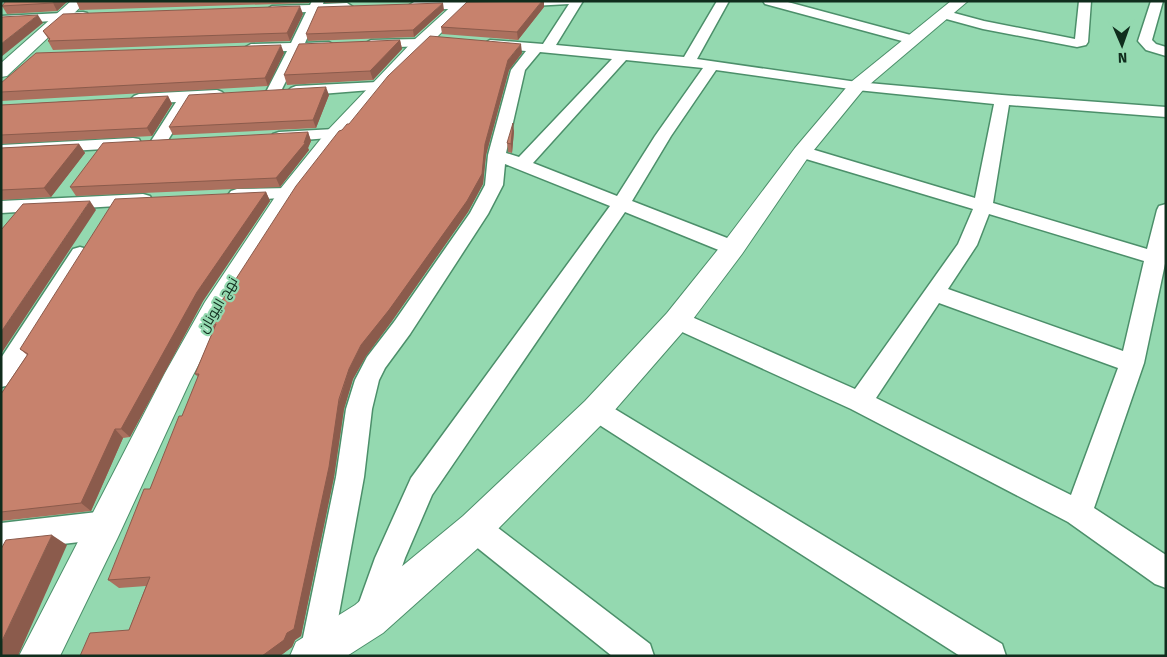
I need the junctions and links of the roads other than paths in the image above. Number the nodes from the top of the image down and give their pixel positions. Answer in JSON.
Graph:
{"nodes":[{"id":1,"x":80,"y":1,"type":"edge"},
{"id":2,"x":405,"y":1,"type":"edge"},
{"id":3,"x":565,"y":1,"type":"edge"},
{"id":4,"x":577,"y":1,"type":"edge"},
{"id":5,"x":723,"y":1,"type":"edge"},
{"id":6,"x":769,"y":1,"type":"edge"},
{"id":7,"x":1085,"y":1,"type":"edge"},
{"id":8,"x":1157,"y":1,"type":"edge"},
{"id":9,"x":479,"y":4,"type":"edge"},
{"id":10,"x":316,"y":5,"type":"edge"},
{"id":11,"x":364,"y":7,"type":"edge"},
{"id":12,"x":952,"y":8,"type":"edge"},
{"id":13,"x":260,"y":10,"type":"edge"},
{"id":14,"x":64,"y":16,"type":"junction"},
{"id":15,"x":94,"y":16,"type":"edge"},
{"id":16,"x":1,"y":20,"type":"edge"},
{"id":17,"x":913,"y":40,"type":"junction"},
{"id":18,"x":429,"y":41,"type":"junction"},
{"id":19,"x":480,"y":43,"type":"edge"},
{"id":20,"x":341,"y":45,"type":"edge"},
{"id":21,"x":360,"y":45,"type":"edge"},
{"id":22,"x":295,"y":47,"type":"junction"},
{"id":23,"x":541,"y":47,"type":"junction"},
{"id":24,"x":236,"y":49,"type":"edge"},
{"id":25,"x":1166,"y":52,"type":"edge"},
{"id":26,"x":623,"y":55,"type":"junction"},
{"id":27,"x":18,"y":56,"type":"junction"},
{"id":28,"x":35,"y":56,"type":"edge"},
{"id":29,"x":688,"y":62,"type":"junction"},
{"id":30,"x":712,"y":65,"type":"junction"},
{"id":31,"x":1,"y":72,"type":"edge"},
{"id":32,"x":378,"y":86,"type":"junction"},
{"id":33,"x":857,"y":86,"type":"junction"},
{"id":34,"x":274,"y":92,"type":"junction"},
{"id":35,"x":255,"y":93,"type":"edge"},
{"id":36,"x":236,"y":94,"type":"edge"},
{"id":37,"x":187,"y":97,"type":"junction"},
{"id":38,"x":121,"y":100,"type":"edge"},
{"id":39,"x":1002,"y":100,"type":"junction"},
{"id":40,"x":1163,"y":112,"type":"edge"},
{"id":41,"x":1166,"y":131,"type":"edge"},
{"id":42,"x":335,"y":134,"type":"junction"},
{"id":43,"x":266,"y":137,"type":"edge"},
{"id":44,"x":178,"y":141,"type":"edge"},
{"id":45,"x":159,"y":142,"type":"junction"},
{"id":46,"x":102,"y":145,"type":"junction"},
{"id":47,"x":1,"y":150,"type":"edge"},
{"id":48,"x":802,"y":152,"type":"junction"},
{"id":49,"x":497,"y":155,"type":"junction"},
{"id":50,"x":91,"y":160,"type":"edge"},
{"id":51,"x":522,"y":164,"type":"junction"},
{"id":52,"x":69,"y":189,"type":"edge"},
{"id":53,"x":289,"y":193,"type":"junction"},
{"id":54,"x":221,"y":196,"type":"edge"},
{"id":55,"x":163,"y":199,"type":"edge"},
{"id":56,"x":114,"y":201,"type":"junction"},
{"id":57,"x":58,"y":204,"type":"junction"},
{"id":58,"x":621,"y":204,"type":"junction"},
{"id":59,"x":23,"y":206,"type":"junction"},
{"id":60,"x":1,"y":207,"type":"edge"},
{"id":61,"x":983,"y":207,"type":"junction"},
{"id":62,"x":1166,"y":210,"type":"edge"},
{"id":63,"x":7,"y":227,"type":"edge"},
{"id":64,"x":732,"y":248,"type":"junction"},
{"id":65,"x":1159,"y":262,"type":"edge"},
{"id":66,"x":935,"y":294,"type":"junction"},
{"id":67,"x":677,"y":320,"type":"junction"},
{"id":68,"x":1132,"y":363,"type":"junction"},
{"id":69,"x":1,"y":378,"type":"edge"},
{"id":70,"x":860,"y":402,"type":"junction"},
{"id":71,"x":596,"y":410,"type":"junction"},
{"id":72,"x":1078,"y":513,"type":"junction"},
{"id":73,"x":106,"y":525,"type":"junction"},
{"id":74,"x":475,"y":528,"type":"junction"},
{"id":75,"x":1,"y":537,"type":"edge"},
{"id":76,"x":1166,"y":573,"type":"edge"},
{"id":77,"x":369,"y":619,"type":"junction"},
{"id":78,"x":327,"y":651,"type":"edge"},
{"id":79,"x":39,"y":656,"type":"edge"},
{"id":80,"x":638,"y":656,"type":"edge"},
{"id":81,"x":990,"y":656,"type":"edge"}],
"edges":[{"from":1,"to":14,"type":"street"},
{"from":2,"to":9,"type":"street"},
{"from":3,"to":9,"type":"street"},
{"from":4,"to":23,"type":"street"},
{"from":5,"to":29,"type":"street"},
{"from":6,"to":17,"type":"street"},
{"from":7,"to":12,"type":"street"},
{"from":8,"to":25,"type":"street"},
{"from":9,"to":18,"type":"street","name":"نهج اليونان"},
{"from":10,"to":11,"type":"street"},
{"from":10,"to":13,"type":"street"},
{"from":10,"to":22,"type":"street"},
{"from":12,"to":17,"type":"street"},
{"from":14,"to":15,"type":"street"},
{"from":14,"to":16,"type":"street"},
{"from":14,"to":27,"type":"street"},
{"from":17,"to":33,"type":"street"},
{"from":18,"to":21,"type":"street"},
{"from":18,"to":32,"type":"street","name":"نهج اليونان"},
{"from":19,"to":23,"type":"street"},
{"from":20,"to":22,"type":"street"},
{"from":22,"to":24,"type":"street"},
{"from":22,"to":34,"type":"street"},
{"from":23,"to":26,"type":"street"},
{"from":23,"to":49,"type":"street"},
{"from":26,"to":29,"type":"street"},
{"from":26,"to":51,"type":"street"},
{"from":27,"to":28,"type":"street"},
{"from":27,"to":31,"type":"street"},
{"from":29,"to":30,"type":"street"},
{"from":30,"to":33,"type":"street"},
{"from":30,"to":58,"type":"street"},
{"from":32,"to":34,"type":"street"},
{"from":32,"to":42,"type":"street","name":"نهج اليونان"},
{"from":33,"to":39,"type":"street"},
{"from":33,"to":48,"type":"street"},
{"from":34,"to":35,"type":"street"},
{"from":36,"to":37,"type":"street"},
{"from":37,"to":38,"type":"street"},
{"from":37,"to":45,"type":"street"},
{"from":39,"to":40,"type":"street"},
{"from":39,"to":61,"type":"street"},
{"from":40,"to":41,"type":"street"},
{"from":42,"to":43,"type":"street"},
{"from":42,"to":53,"type":"street","name":"نهج اليونان"},
{"from":44,"to":45,"type":"street"},
{"from":45,"to":46,"type":"street"},
{"from":46,"to":47,"type":"street"},
{"from":46,"to":50,"type":"street"},
{"from":48,"to":61,"type":"street"},
{"from":48,"to":64,"type":"street"},
{"from":49,"to":51,"type":"street"},
{"from":49,"to":78,"type":"street"},
{"from":51,"to":58,"type":"street"},
{"from":52,"to":57,"type":"street"},
{"from":53,"to":54,"type":"street"},
{"from":53,"to":73,"type":"street","name":"نهج اليونان"},
{"from":55,"to":56,"type":"street"},
{"from":56,"to":57,"type":"street"},
{"from":56,"to":69,"type":"street"},
{"from":57,"to":59,"type":"street"},
{"from":58,"to":64,"type":"street"},
{"from":58,"to":77,"type":"street"},
{"from":59,"to":60,"type":"street"},
{"from":59,"to":63,"type":"street"},
{"from":61,"to":65,"type":"street"},
{"from":61,"to":66,"type":"street"},
{"from":62,"to":65,"type":"street"},
{"from":64,"to":67,"type":"street"},
{"from":65,"to":68,"type":"street"},
{"from":66,"to":68,"type":"street"},
{"from":66,"to":70,"type":"street"},
{"from":67,"to":70,"type":"street"},
{"from":67,"to":71,"type":"street"},
{"from":68,"to":72,"type":"street"},
{"from":70,"to":72,"type":"street"},
{"from":71,"to":74,"type":"street"},
{"from":71,"to":81,"type":"street"},
{"from":72,"to":76,"type":"street"},
{"from":73,"to":75,"type":"street"},
{"from":73,"to":79,"type":"street","name":"نهج اليونان"},
{"from":74,"to":77,"type":"street"},
{"from":74,"to":80,"type":"street"},
{"from":77,"to":78,"type":"street"}]}
